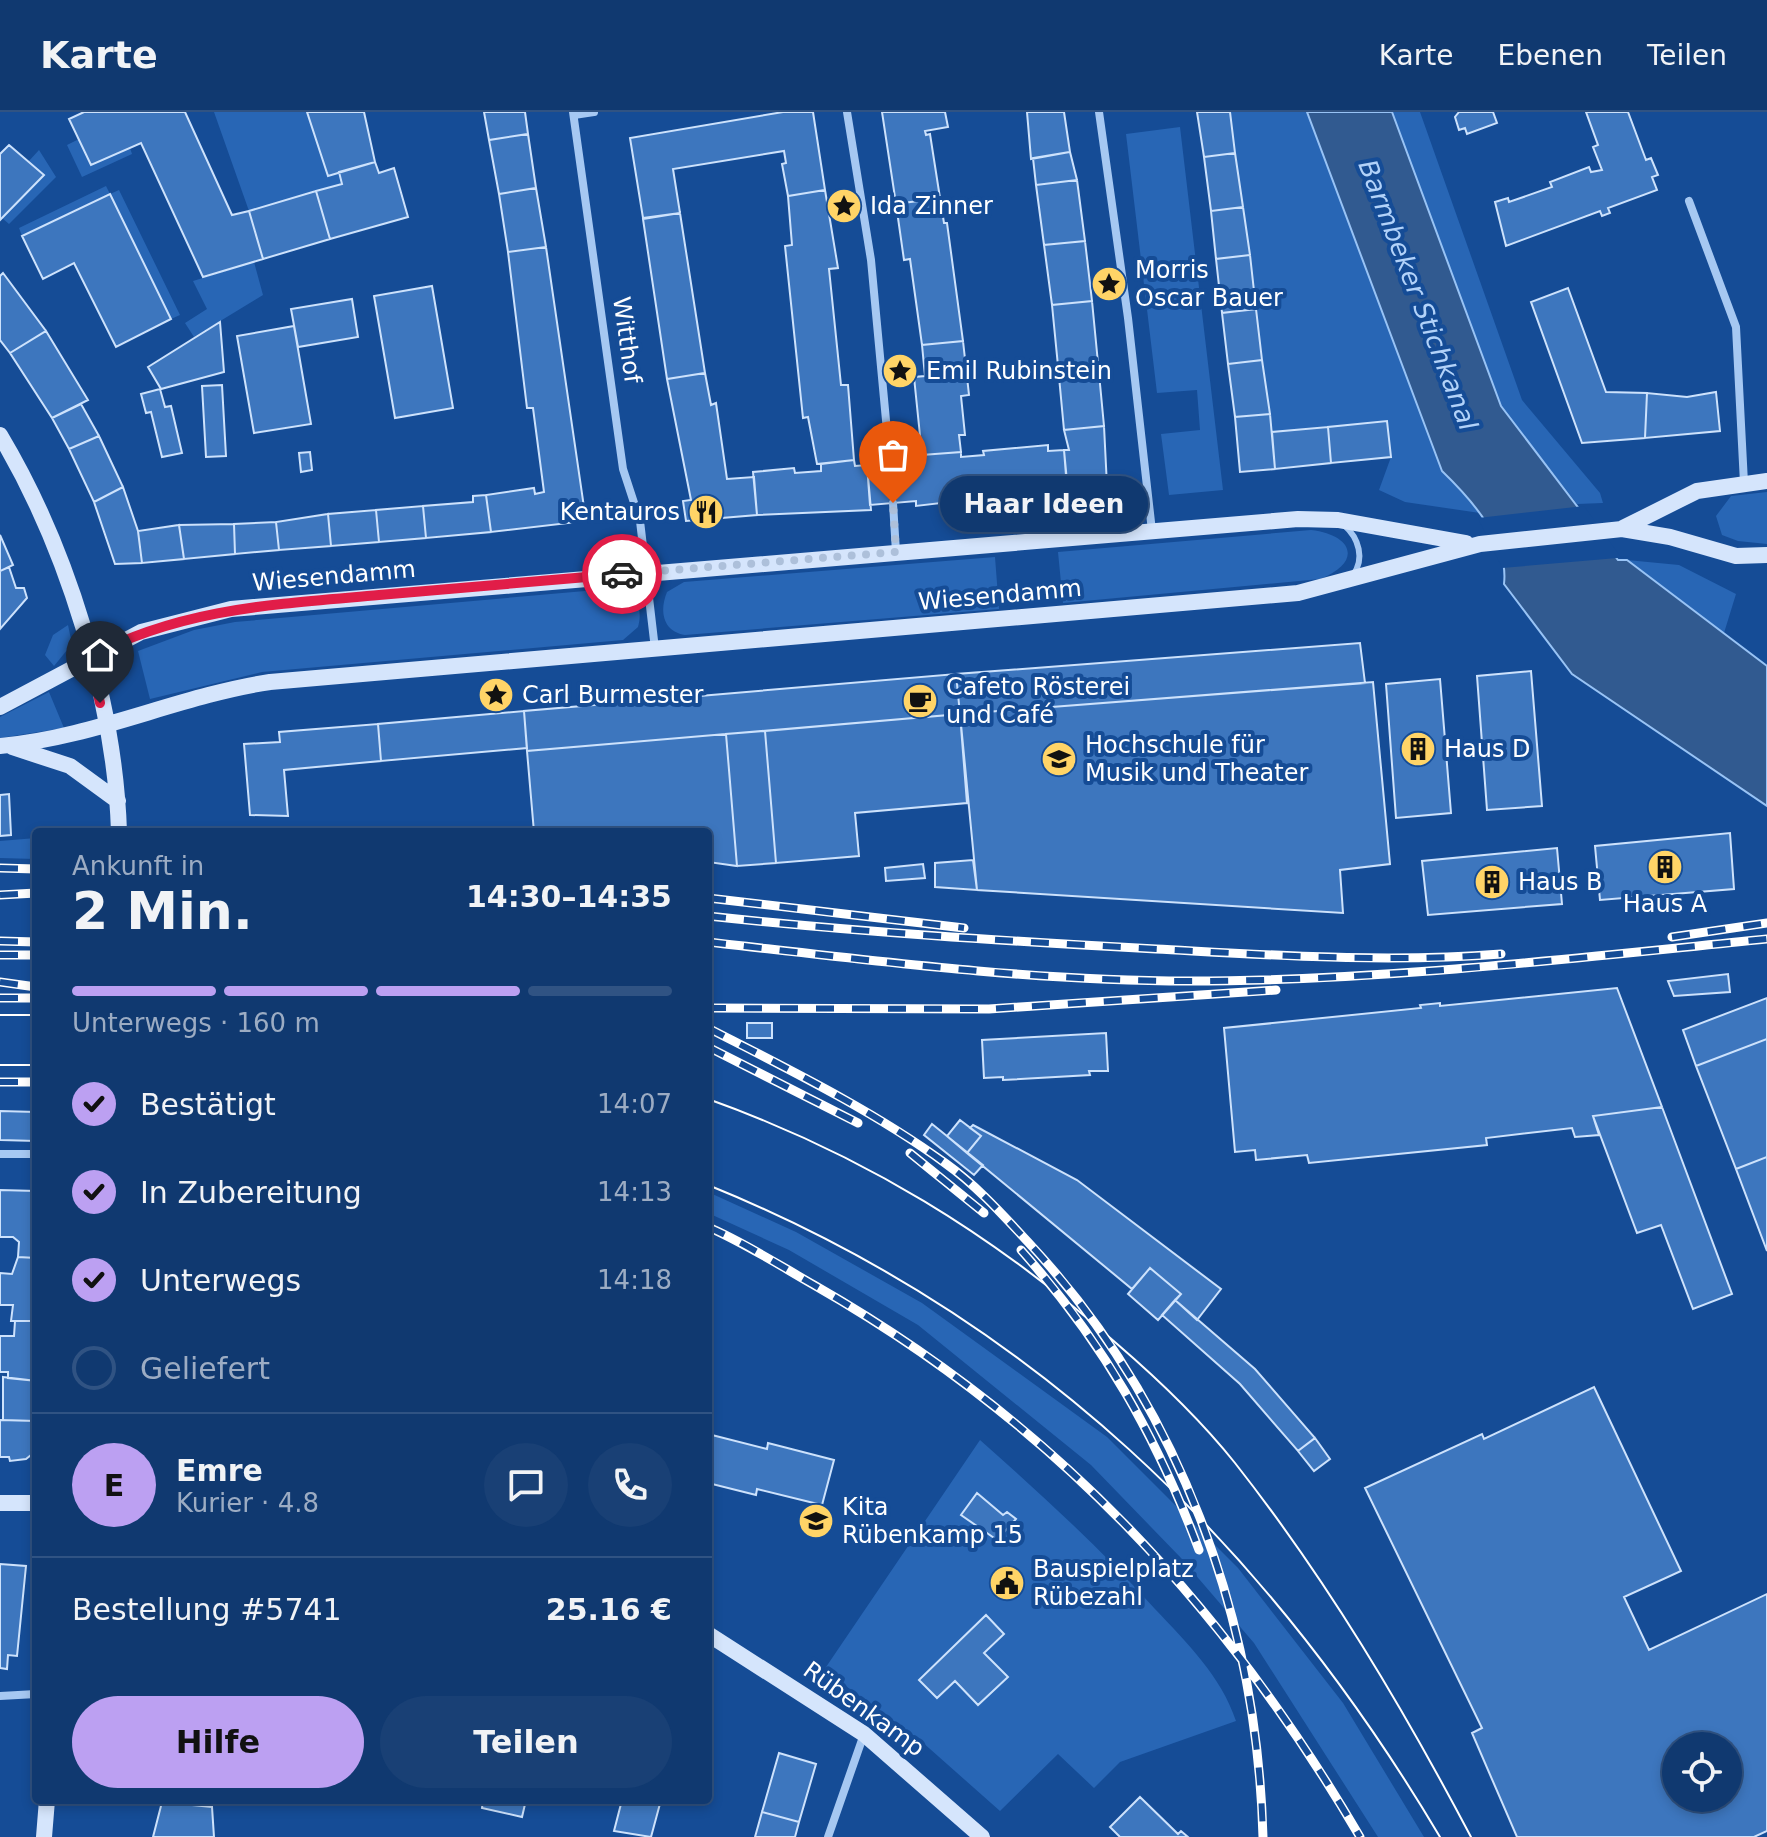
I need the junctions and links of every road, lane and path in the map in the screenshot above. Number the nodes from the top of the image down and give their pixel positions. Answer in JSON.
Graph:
{"nodes":[{"id":1,"x":594,"y":112,"type":"edge"},
{"id":2,"x":847,"y":112,"type":"edge"},
{"id":3,"x":1099,"y":112,"type":"edge"},
{"id":4,"x":573,"y":114,"type":"edge"},
{"id":5,"x":1689,"y":201,"type":"dead end"},
{"id":6,"x":0,"y":435,"type":"edge"},
{"id":7,"x":890,"y":463,"type":"tunnel mouth"},
{"id":8,"x":1767,"y":481,"type":"edge"},
{"id":9,"x":1744,"y":483,"type":"junction"},
{"id":10,"x":893,"y":503,"type":"tunnel mouth"},
{"id":11,"x":1338,"y":520,"type":"junction"},
{"id":12,"x":1622,"y":529,"type":"junction"},
{"id":13,"x":1152,"y":531,"type":"junction"},
{"id":14,"x":1480,"y":544,"type":"junction"},
{"id":15,"x":896,"y":552,"type":"junction"},
{"id":16,"x":1767,"y":555,"type":"edge"},
{"id":17,"x":646,"y":572,"type":"junction"},
{"id":18,"x":1348,"y":581,"type":"junction"},
{"id":19,"x":655,"y":649,"type":"junction"},
{"id":20,"x":90,"y":657,"type":"junction"},
{"id":21,"x":0,"y":707,"type":"edge"},
{"id":22,"x":106,"y":726,"type":"junction"},
{"id":23,"x":3,"y":746,"type":"edge"},
{"id":24,"x":118,"y":801,"type":"junction"},
{"id":25,"x":119,"y":828,"type":"edge"},
{"id":26,"x":0,"y":1154,"type":"edge"},
{"id":27,"x":32,"y":1155,"type":"edge"},
{"id":28,"x":0,"y":1503,"type":"edge"},
{"id":29,"x":32,"y":1503,"type":"edge"},
{"id":30,"x":712,"y":1637,"type":"edge"},
{"id":31,"x":32,"y":1694,"type":"edge"},
{"id":32,"x":0,"y":1696,"type":"edge"},
{"id":33,"x":864,"y":1734,"type":"junction"},
{"id":34,"x":47,"y":1804,"type":"edge"},
{"id":35,"x":44,"y":1837,"type":"edge"},
{"id":36,"x":828,"y":1837,"type":"edge"},
{"id":37,"x":982,"y":1837,"type":"edge"}],
"edges":[{"from":1,"to":4,"type":"street"},
{"from":2,"to":7,"type":"street"},
{"from":3,"to":13,"type":"street"},
{"from":4,"to":17,"type":"street","name":"Witthof"},
{"from":5,"to":9,"type":"street"},
{"from":6,"to":20,"type":"street"},
{"from":8,"to":9,"type":"street","name":"Wiesendamm"},
{"from":9,"to":12,"type":"street","name":"Wiesendamm"},
{"from":10,"to":15,"type":"street"},
{"from":11,"to":13,"type":"street","name":"Wiesendamm"},
{"from":11,"to":14,"type":"street","name":"Wiesendamm"},
{"from":11,"to":18,"type":"lane"},
{"from":12,"to":14,"type":"street","name":"Wiesendamm"},
{"from":12,"to":16,"type":"street","name":"Wiesendamm"},
{"from":13,"to":15,"type":"street","name":"Wiesendamm"},
{"from":14,"to":18,"type":"street","name":"Wiesendamm"},
{"from":15,"to":17,"type":"street","name":"Wiesendamm"},
{"from":17,"to":19,"type":"street"},
{"from":17,"to":20,"type":"street","name":"Wiesendamm"},
{"from":18,"to":19,"type":"street","name":"Wiesendamm"},
{"from":19,"to":22,"type":"street","name":"Wiesendamm"},
{"from":20,"to":21,"type":"street","name":"Wiesendamm"},
{"from":20,"to":22,"type":"street"},
{"from":22,"to":23,"type":"street","name":"Wiesendamm"},
{"from":22,"to":24,"type":"street"},
{"from":23,"to":24,"type":"street"},
{"from":24,"to":25,"type":"street"},
{"from":26,"to":27,"type":"street"},
{"from":28,"to":29,"type":"street"},
{"from":30,"to":33,"type":"street","name":"Rübenkamp"},
{"from":31,"to":32,"type":"street"},
{"from":33,"to":36,"type":"street"},
{"from":33,"to":37,"type":"street","name":"Rübenkamp"},
{"from":34,"to":35,"type":"street"}]}
